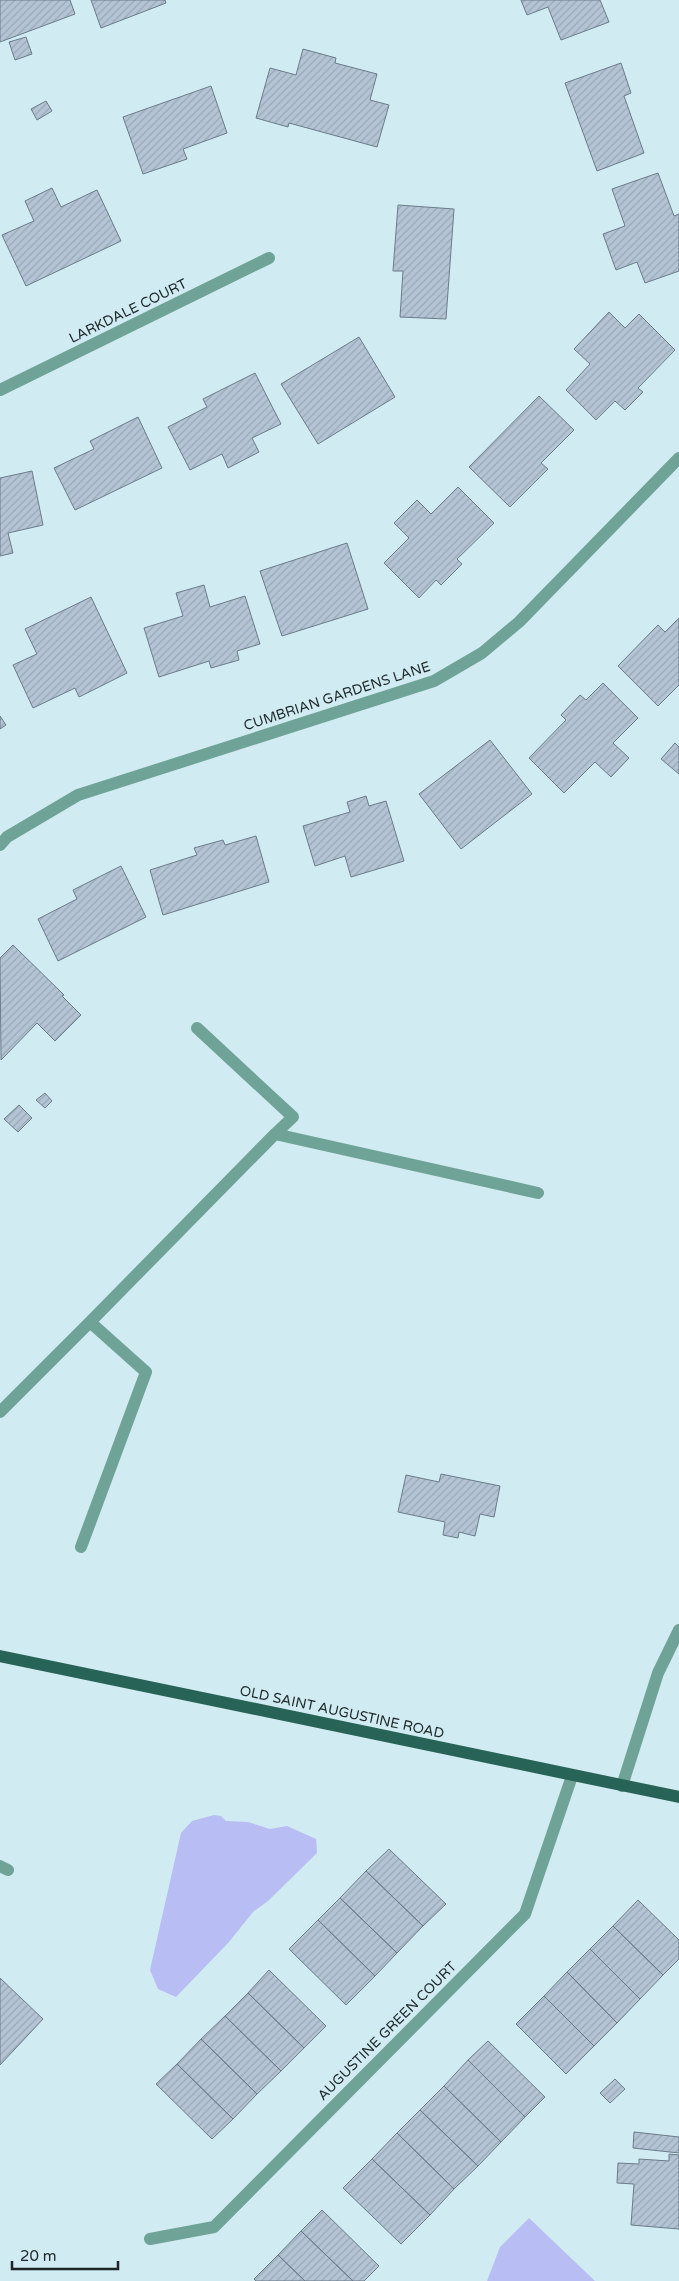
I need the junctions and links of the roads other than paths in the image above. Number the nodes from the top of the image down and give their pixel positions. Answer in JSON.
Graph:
{"nodes":[{"id":1,"x":269,"y":258,"type":"dead end"},
{"id":2,"x":0,"y":390,"type":"edge"},
{"id":3,"x":679,"y":458,"type":"edge"},
{"id":4,"x":0,"y":844,"type":"edge"},
{"id":5,"x":197,"y":1028,"type":"dead end"},
{"id":6,"x":276,"y":1134,"type":"junction"},
{"id":7,"x":538,"y":1193,"type":"dead end"},
{"id":8,"x":90,"y":1322,"type":"junction"},
{"id":9,"x":0,"y":1412,"type":"edge"},
{"id":10,"x":81,"y":1547,"type":"dead end"},
{"id":11,"x":679,"y":1630,"type":"edge"},
{"id":12,"x":0,"y":1656,"type":"edge"},
{"id":13,"x":572,"y":1776,"type":"junction"},
{"id":14,"x":622,"y":1786,"type":"junction"},
{"id":15,"x":679,"y":1797,"type":"edge"},
{"id":16,"x":150,"y":2239,"type":"dead end"}],
"edges":[{"from":1,"to":2,"type":"street","name":"LARKDALE COURT"},
{"from":3,"to":4,"type":"street","name":"CUMBRIAN GARDENS LANE"},
{"from":5,"to":6,"type":"street"},
{"from":6,"to":7,"type":"street"},
{"from":6,"to":8,"type":"street"},
{"from":8,"to":9,"type":"street"},
{"from":8,"to":10,"type":"street"},
{"from":11,"to":14,"type":"street"},
{"from":12,"to":13,"type":"main road","name":"OLD SAINT AUGUSTINE ROAD"},
{"from":13,"to":14,"type":"main road","name":"OLD SAINT AUGUSTINE ROAD"},
{"from":13,"to":16,"type":"street","name":"AUGUSTINE GREEN COURT"},
{"from":14,"to":15,"type":"main road","name":"OLD SAINT AUGUSTINE ROAD"}]}
